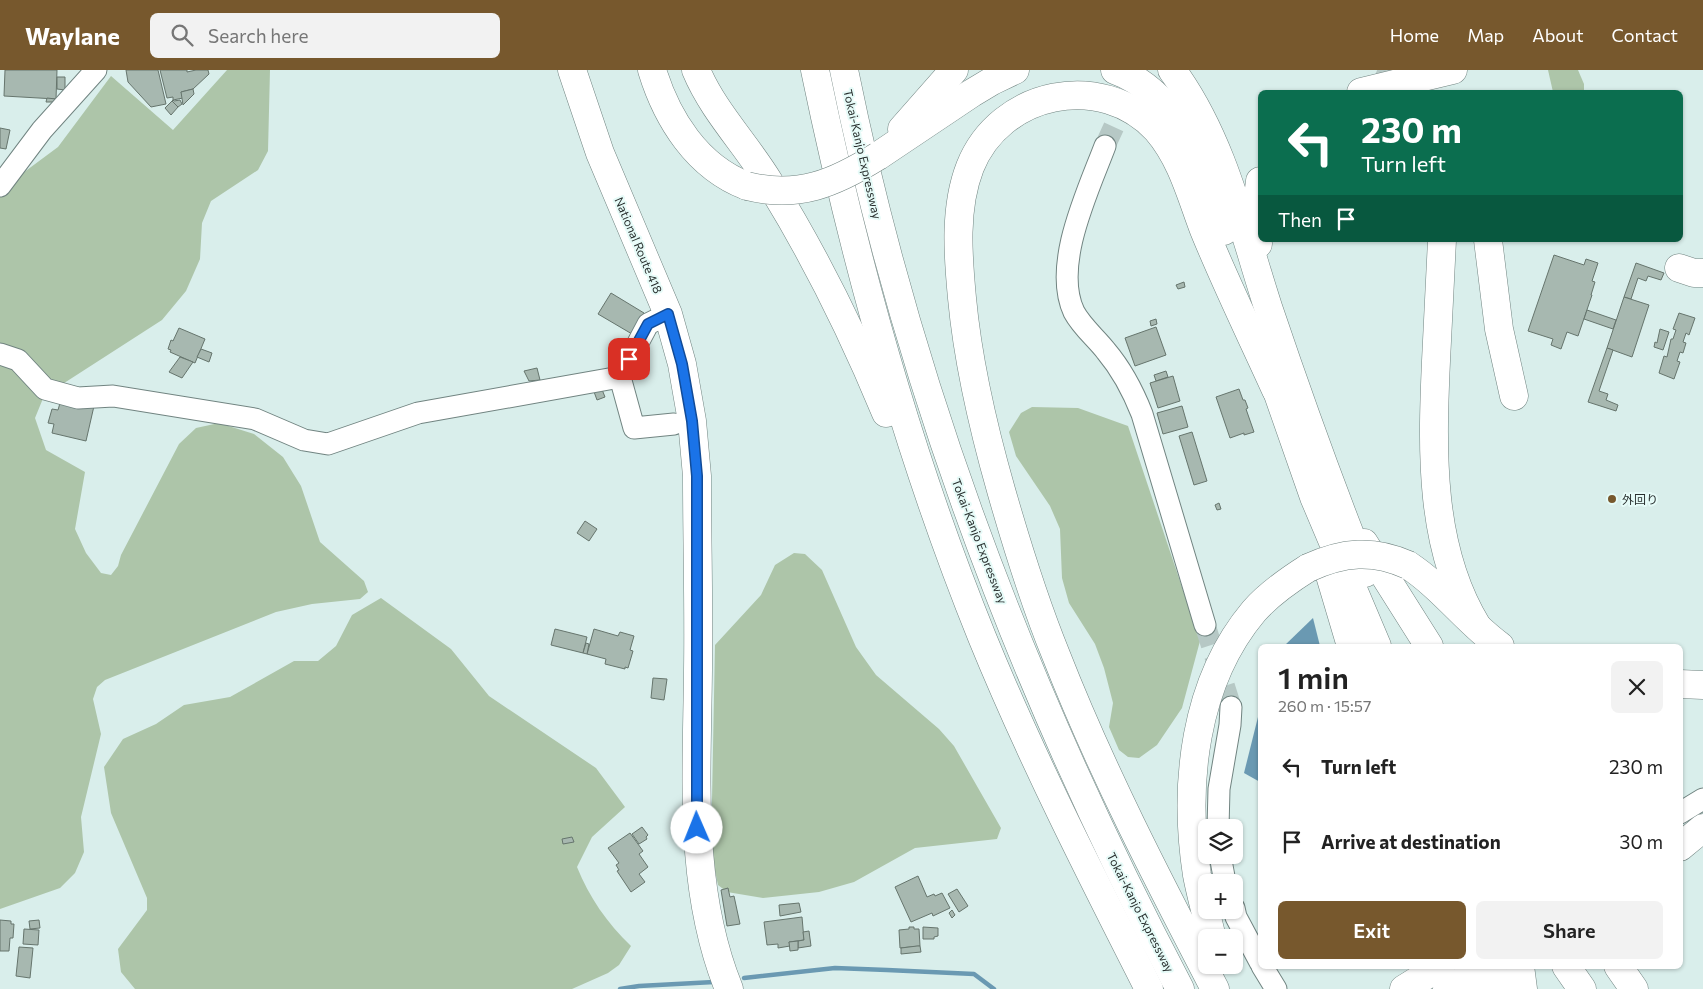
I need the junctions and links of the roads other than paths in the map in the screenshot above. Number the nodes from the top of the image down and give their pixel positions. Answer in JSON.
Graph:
{"nodes":[{"id":1,"x":96,"y":70,"type":"edge"},
{"id":2,"x":572,"y":70,"type":"edge"},
{"id":3,"x":652,"y":70,"type":"edge"},
{"id":4,"x":696,"y":70,"type":"edge"},
{"id":5,"x":815,"y":70,"type":"edge"},
{"id":6,"x":844,"y":70,"type":"edge"},
{"id":7,"x":954,"y":70,"type":"edge"},
{"id":8,"x":1015,"y":70,"type":"edge"},
{"id":9,"x":1115,"y":70,"type":"edge"},
{"id":10,"x":1172,"y":70,"type":"edge"},
{"id":11,"x":1186,"y":70,"type":"edge"},
{"id":12,"x":1453,"y":70,"type":"edge"},
{"id":13,"x":1367,"y":79,"type":"edge"},
{"id":14,"x":1209,"y":131,"type":"junction"},
{"id":15,"x":1105,"y":146,"type":"tunnel mouth"},
{"id":16,"x":878,"y":156,"type":"junction"},
{"id":17,"x":0,"y":186,"type":"edge"},
{"id":18,"x":1258,"y":196,"type":"edge"},
{"id":19,"x":1442,"y":242,"type":"edge"},
{"id":20,"x":1488,"y":242,"type":"edge"},
{"id":21,"x":1268,"y":307,"type":"junction"},
{"id":22,"x":668,"y":314,"type":"junction"},
{"id":23,"x":0,"y":354,"type":"edge"},
{"id":24,"x":620,"y":376,"type":"junction"},
{"id":25,"x":1276,"y":390,"type":"junction"},
{"id":26,"x":1514,"y":396,"type":"dead end"},
{"id":27,"x":674,"y":424,"type":"dead end"},
{"id":28,"x":1323,"y":494,"type":"junction"},
{"id":29,"x":1206,"y":625,"type":"tunnel mouth"},
{"id":30,"x":1477,"y":626,"type":"junction"},
{"id":31,"x":982,"y":638,"type":"junction"},
{"id":32,"x":1350,"y":644,"type":"edge"},
{"id":33,"x":1376,"y":644,"type":"edge"},
{"id":34,"x":1394,"y":644,"type":"edge"},
{"id":35,"x":1428,"y":644,"type":"edge"},
{"id":36,"x":1498,"y":644,"type":"edge"},
{"id":37,"x":1231,"y":707,"type":"tunnel mouth"},
{"id":38,"x":1703,"y":799,"type":"edge"},
{"id":39,"x":1683,"y":811,"type":"edge"},
{"id":40,"x":1218,"y":819,"type":"edge"},
{"id":41,"x":1703,"y":827,"type":"edge"},
{"id":42,"x":1683,"y":838,"type":"edge"},
{"id":43,"x":1683,"y":844,"type":"edge"},
{"id":44,"x":1239,"y":919,"type":"edge"},
{"id":45,"x":1210,"y":929,"type":"edge"},
{"id":46,"x":1258,"y":958,"type":"edge"},
{"id":47,"x":1264,"y":969,"type":"edge"},
{"id":48,"x":1436,"y":969,"type":"edge"},
{"id":49,"x":1520,"y":969,"type":"edge"},
{"id":50,"x":1552,"y":969,"type":"edge"},
{"id":51,"x":1568,"y":969,"type":"edge"},
{"id":52,"x":1223,"y":974,"type":"edge"},
{"id":53,"x":1465,"y":978,"type":"edge"},
{"id":54,"x":729,"y":989,"type":"edge"},
{"id":55,"x":1149,"y":989,"type":"edge"},
{"id":56,"x":1180,"y":989,"type":"edge"},
{"id":57,"x":1215,"y":989,"type":"edge"},
{"id":58,"x":1227,"y":989,"type":"edge"},
{"id":59,"x":1276,"y":989,"type":"edge"},
{"id":60,"x":1404,"y":989,"type":"edge"},
{"id":61,"x":1510,"y":989,"type":"edge"},
{"id":62,"x":1523,"y":989,"type":"edge"},
{"id":63,"x":1566,"y":989,"type":"edge"},
{"id":64,"x":1582,"y":989,"type":"edge"}],
"edges":[{"from":1,"to":17,"type":"street"},
{"from":2,"to":22,"type":"highway","name":"National Route 418"},
{"from":3,"to":16,"type":"highway","bridge":true},
{"from":4,"to":31,"type":"highway"},
{"from":5,"to":31,"type":"highway"},
{"from":6,"to":56,"type":"highway","name":"Tokai-Kanjo Expressway"},
{"from":7,"to":16,"type":"highway"},
{"from":8,"to":16,"type":"highway"},
{"from":9,"to":25,"type":"highway"},
{"from":10,"to":14,"type":"highway"},
{"from":11,"to":14,"type":"highway"},
{"from":12,"to":13,"type":"highway"},
{"from":14,"to":21,"type":"highway"},
{"from":15,"to":29,"type":"street"},
{"from":18,"to":21,"type":"highway"},
{"from":19,"to":30,"type":"highway"},
{"from":20,"to":26,"type":"highway"},
{"from":21,"to":28,"type":"highway"},
{"from":22,"to":24,"type":"street"},
{"from":22,"to":54,"type":"highway","name":"National Route 418"},
{"from":23,"to":24,"type":"street"},
{"from":24,"to":27,"type":"street"},
{"from":25,"to":28,"type":"highway"},
{"from":25,"to":57,"type":"highway"},
{"from":28,"to":32,"type":"highway"},
{"from":28,"to":33,"type":"highway"},
{"from":28,"to":34,"type":"highway"},
{"from":28,"to":35,"type":"highway"},
{"from":30,"to":36,"type":"highway"},
{"from":30,"to":45,"type":"highway","bridge":true},
{"from":31,"to":55,"type":"highway"},
{"from":37,"to":40,"type":"street"},
{"from":38,"to":39,"type":"street"},
{"from":41,"to":42,"type":"street"},
{"from":41,"to":43,"type":"highway"},
{"from":44,"to":46,"type":"street"},
{"from":47,"to":59,"type":"street"},
{"from":48,"to":60,"type":"highway"},
{"from":49,"to":62,"type":"highway"},
{"from":50,"to":63,"type":"highway"},
{"from":51,"to":64,"type":"highway"},
{"from":52,"to":58,"type":"highway"},
{"from":53,"to":61,"type":"highway"}]}
